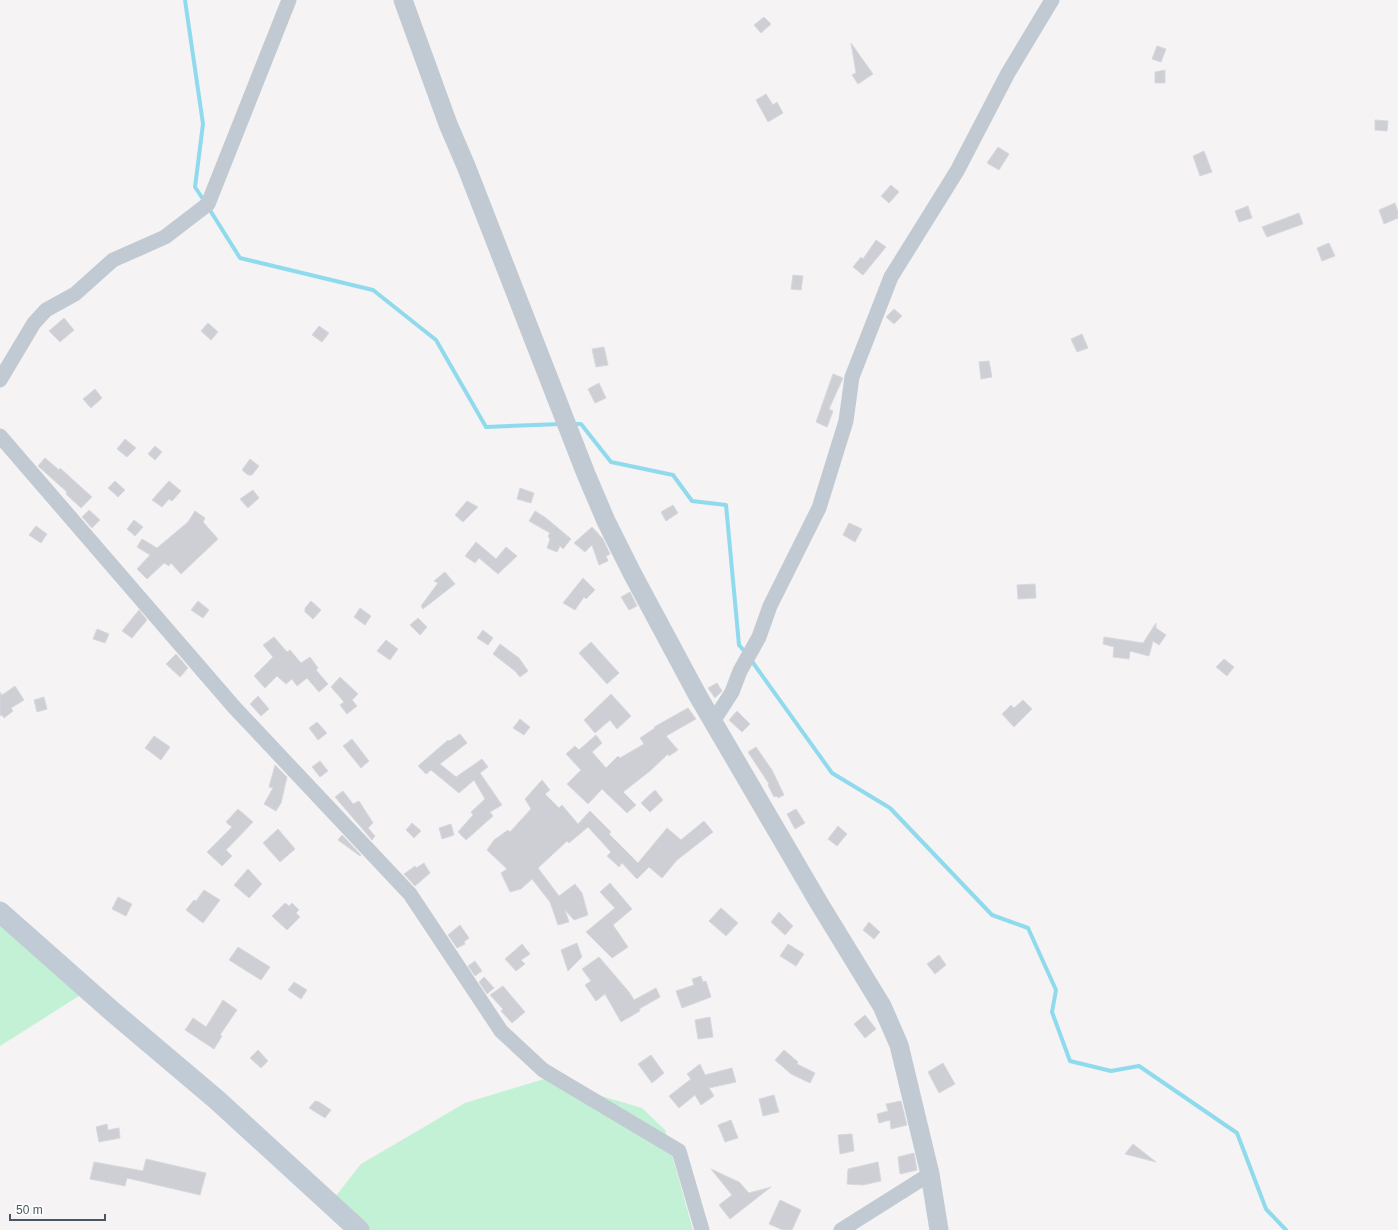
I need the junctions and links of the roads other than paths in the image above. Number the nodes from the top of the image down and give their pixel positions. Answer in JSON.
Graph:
{"nodes":[{"id":1,"x":290,"y":0,"type":"edge"},
{"id":2,"x":403,"y":0,"type":"edge"},
{"id":3,"x":1052,"y":0,"type":"edge"},
{"id":4,"x":0,"y":380,"type":"edge"},
{"id":5,"x":0,"y":436,"type":"edge"},
{"id":6,"x":714,"y":720,"type":"junction"},
{"id":7,"x":0,"y":912,"type":"edge"},
{"id":8,"x":930,"y":1174,"type":"junction"},
{"id":9,"x":359,"y":1230,"type":"edge"},
{"id":10,"x":702,"y":1230,"type":"edge"},
{"id":11,"x":841,"y":1230,"type":"edge"},
{"id":12,"x":939,"y":1230,"type":"edge"}],
"edges":[{"from":1,"to":4,"type":"street"},
{"from":2,"to":6,"type":"street"},
{"from":3,"to":6,"type":"street"},
{"from":5,"to":10,"type":"street"},
{"from":6,"to":8,"type":"street"},
{"from":7,"to":9,"type":"main road"},
{"from":8,"to":11,"type":"street"},
{"from":8,"to":12,"type":"street"}]}
